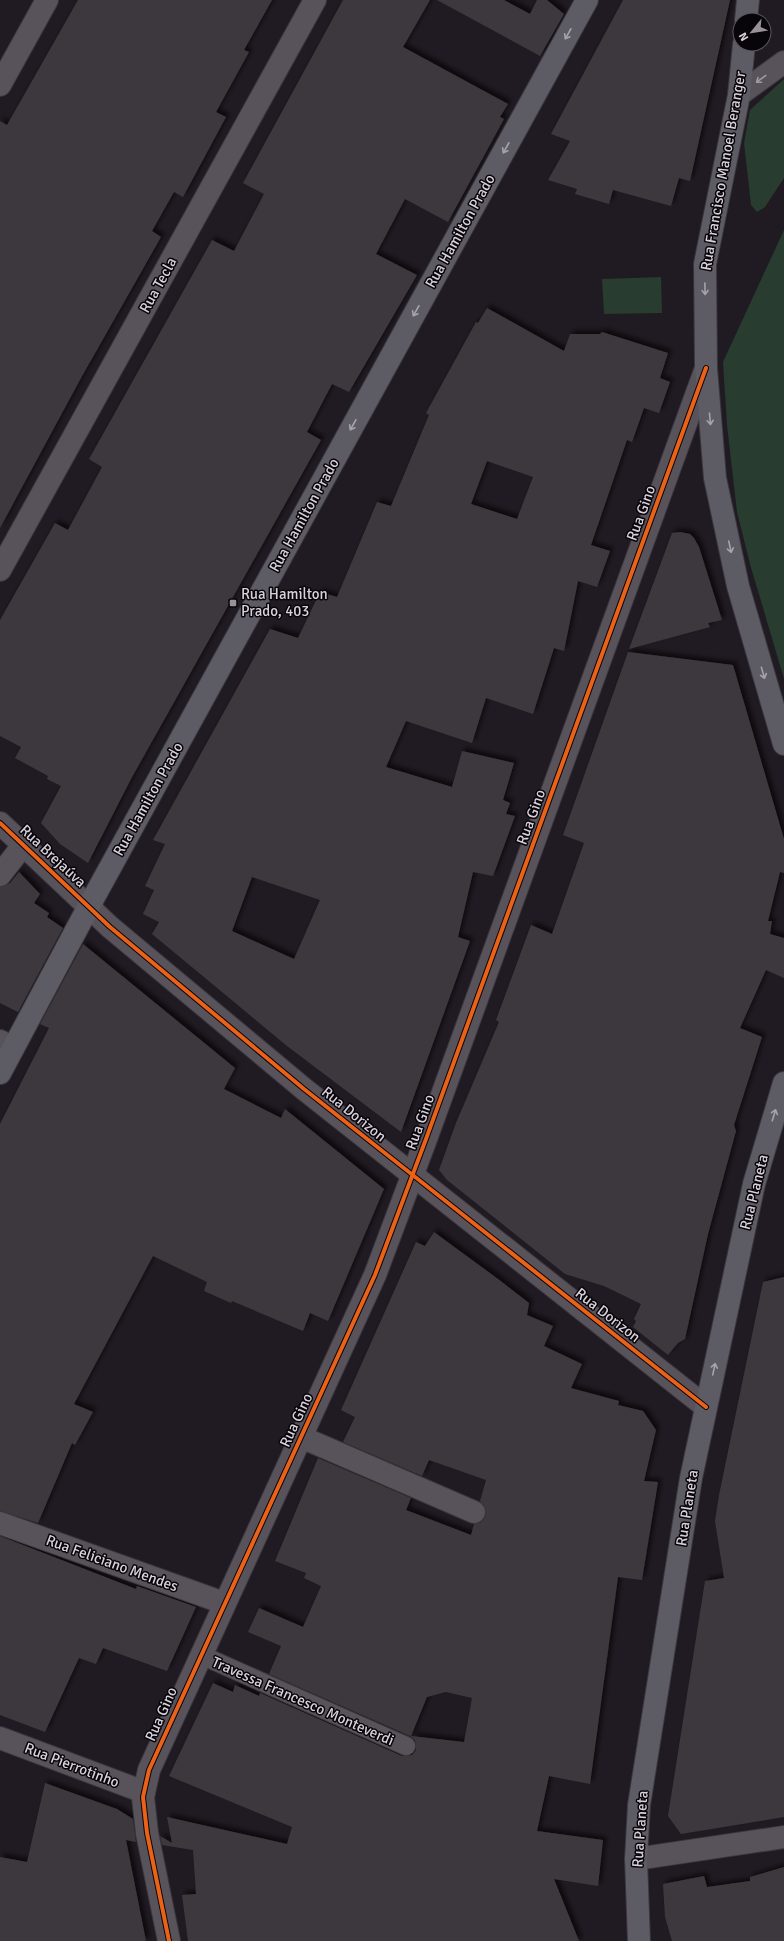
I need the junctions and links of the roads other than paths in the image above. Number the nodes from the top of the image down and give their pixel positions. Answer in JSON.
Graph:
{"nodes":[{"id":1,"x":47,"y":0,"type":"edge"},
{"id":2,"x":315,"y":0,"type":"edge"},
{"id":3,"x":587,"y":0,"type":"edge"},
{"id":4,"x":748,"y":0,"type":"edge"},
{"id":5,"x":747,"y":12,"type":"edge"},
{"id":6,"x":743,"y":52,"type":"edge"},
{"id":7,"x":784,"y":62,"type":"edge"},
{"id":8,"x":0,"y":85,"type":"edge"},
{"id":9,"x":739,"y":95,"type":"junction"},
{"id":10,"x":706,"y":368,"type":"junction"},
{"id":11,"x":0,"y":570,"type":"edge"},
{"id":12,"x":784,"y":744,"type":"edge"},
{"id":13,"x":0,"y":822,"type":"edge"},
{"id":14,"x":24,"y":844,"type":"junction"},
{"id":15,"x":0,"y":875,"type":"edge"},
{"id":16,"x":89,"y":906,"type":"junction"},
{"id":17,"x":7,"y":1044,"type":"edge"},
{"id":18,"x":0,"y":1073,"type":"edge"},
{"id":19,"x":784,"y":1083,"type":"edge"},
{"id":20,"x":412,"y":1176,"type":"junction"},
{"id":21,"x":706,"y":1407,"type":"junction"},
{"id":22,"x":301,"y":1437,"type":"junction"},
{"id":23,"x":474,"y":1512,"type":"dead end"},
{"id":24,"x":0,"y":1523,"type":"edge"},
{"id":25,"x":224,"y":1603,"type":"junction"},
{"id":26,"x":200,"y":1655,"type":"junction"},
{"id":27,"x":0,"y":1738,"type":"edge"},
{"id":28,"x":406,"y":1746,"type":"dead end"},
{"id":29,"x":144,"y":1792,"type":"junction"},
{"id":30,"x":784,"y":1837,"type":"edge"},
{"id":31,"x":636,"y":1859,"type":"junction"},
{"id":32,"x":169,"y":1941,"type":"edge"},
{"id":33,"x":639,"y":1941,"type":"edge"}],
"edges":[{"from":1,"to":8,"type":"street"},
{"from":2,"to":11,"type":"street","name":"Rua Tecla"},
{"from":3,"to":16,"type":"main road","name":"Rua Hamilton Prado","one_way":true},
{"from":4,"to":5,"type":"main road"},
{"from":6,"to":9,"type":"main road","name":"Rua Francisco Manoel Beranger"},
{"from":7,"to":9,"type":"street","one_way":true},
{"from":9,"to":10,"type":"main road","name":"Rua Francisco Manoel Beranger","one_way":true},
{"from":10,"to":12,"type":"main road","name":"Rua Francisco Manoel Beranger","one_way":true},
{"from":10,"to":20,"type":"street","name":"Rua Gino"},
{"from":13,"to":14,"type":"street","name":"Rua Brejaúva"},
{"from":14,"to":15,"type":"street"},
{"from":14,"to":16,"type":"street","name":"Rua Brejaúva"},
{"from":16,"to":17,"type":"main road","name":"Rua Hamilton Prado"},
{"from":16,"to":20,"type":"street","name":"Rua Dorizon"},
{"from":17,"to":18,"type":"main road","name":"Rua Hamilton Prado"},
{"from":21,"to":19,"type":"main road","name":"Rua Planeta","one_way":true},
{"from":20,"to":21,"type":"street","name":"Rua Dorizon"},
{"from":20,"to":22,"type":"street","name":"Rua Gino"},
{"from":21,"to":31,"type":"main road","name":"Rua Planeta"},
{"from":22,"to":23,"type":"street"},
{"from":22,"to":25,"type":"street","name":"Rua Gino"},
{"from":24,"to":25,"type":"street","name":"Rua Feliciano Mendes"},
{"from":25,"to":26,"type":"street","name":"Rua Gino"},
{"from":26,"to":28,"type":"lane","name":"Travessa Francesco Monteverdi"},
{"from":26,"to":29,"type":"street","name":"Rua Gino"},
{"from":27,"to":29,"type":"street","name":"Rua Pierrotinho"},
{"from":29,"to":32,"type":"street","name":"Rua Gino"},
{"from":30,"to":31,"type":"street"},
{"from":31,"to":33,"type":"main road","name":"Rua Planeta"}]}
